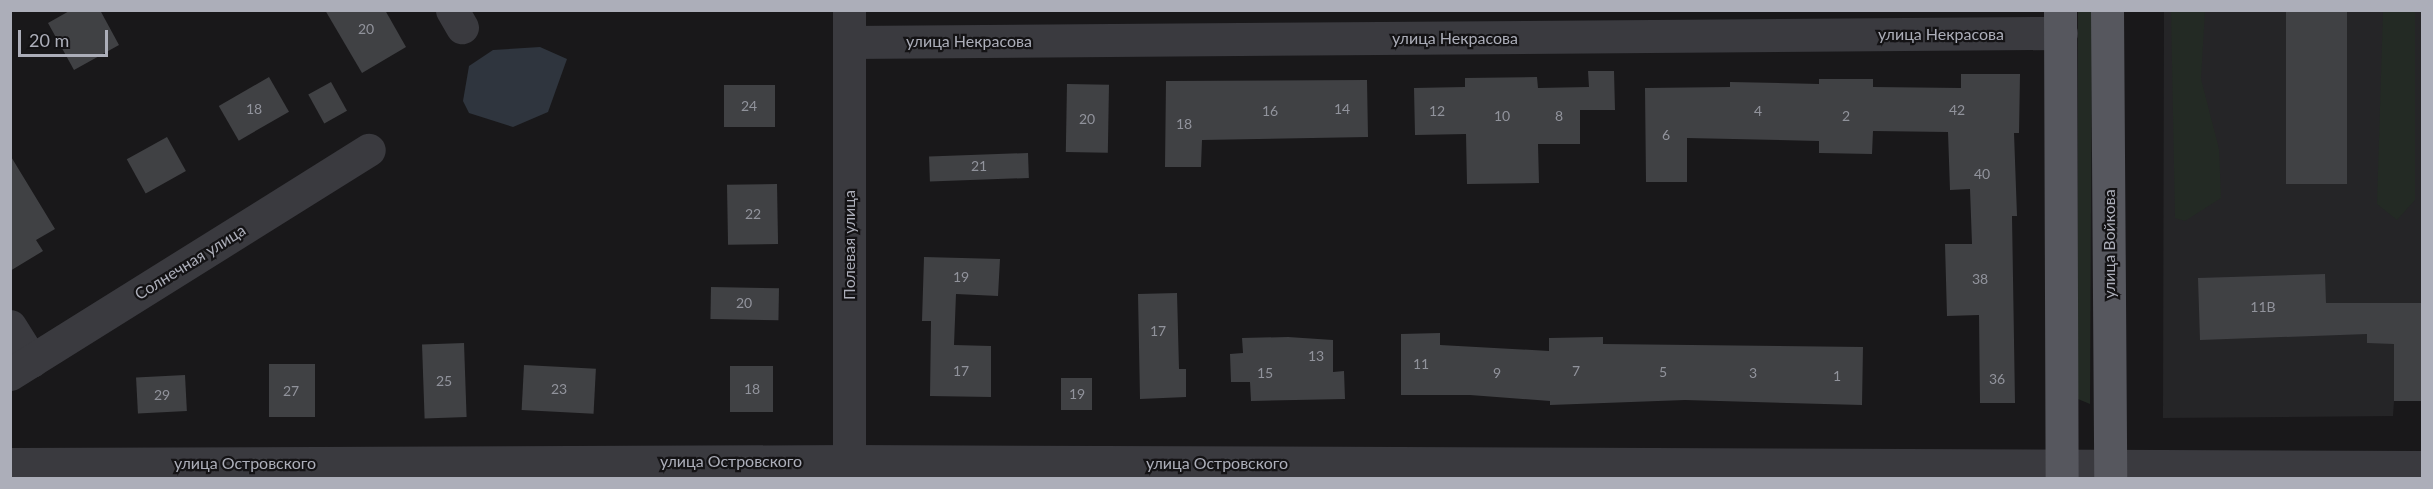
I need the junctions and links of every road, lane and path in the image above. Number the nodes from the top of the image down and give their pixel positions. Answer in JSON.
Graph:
{"nodes":[{"id":1,"x":2108,"y":10,"type":"edge"},
{"id":2,"x":2060,"y":22,"type":"edge"},
{"id":3,"x":849,"y":26,"type":"edge"},
{"id":4,"x":369,"y":150,"type":"dead end"},
{"id":5,"x":10,"y":326,"type":"edge"},
{"id":6,"x":21,"y":368,"type":"edge"},
{"id":7,"x":10,"y":464,"type":"edge"},
{"id":8,"x":2422,"y":467,"type":"edge"},
{"id":9,"x":849,"y":470,"type":"edge"},
{"id":10,"x":2062,"y":474,"type":"edge"},
{"id":11,"x":2110,"y":474,"type":"edge"}],
"edges":[{"from":1,"to":11,"type":"main road","name":"улица Войкова"},
{"from":2,"to":3,"type":"street","name":"улица Некрасова"},
{"from":2,"to":10,"type":"main road"},
{"from":3,"to":9,"type":"street","name":"Полевая улица"},
{"from":4,"to":6,"type":"street","name":"Солнечная улица"},
{"from":5,"to":6,"type":"street"},
{"from":7,"to":9,"type":"street","name":"улица Островского"},
{"from":8,"to":11,"type":"street","name":"улица Островского"},
{"from":9,"to":10,"type":"street","name":"улица Островского"},
{"from":10,"to":11,"type":"street","name":"улица Островского"}]}
